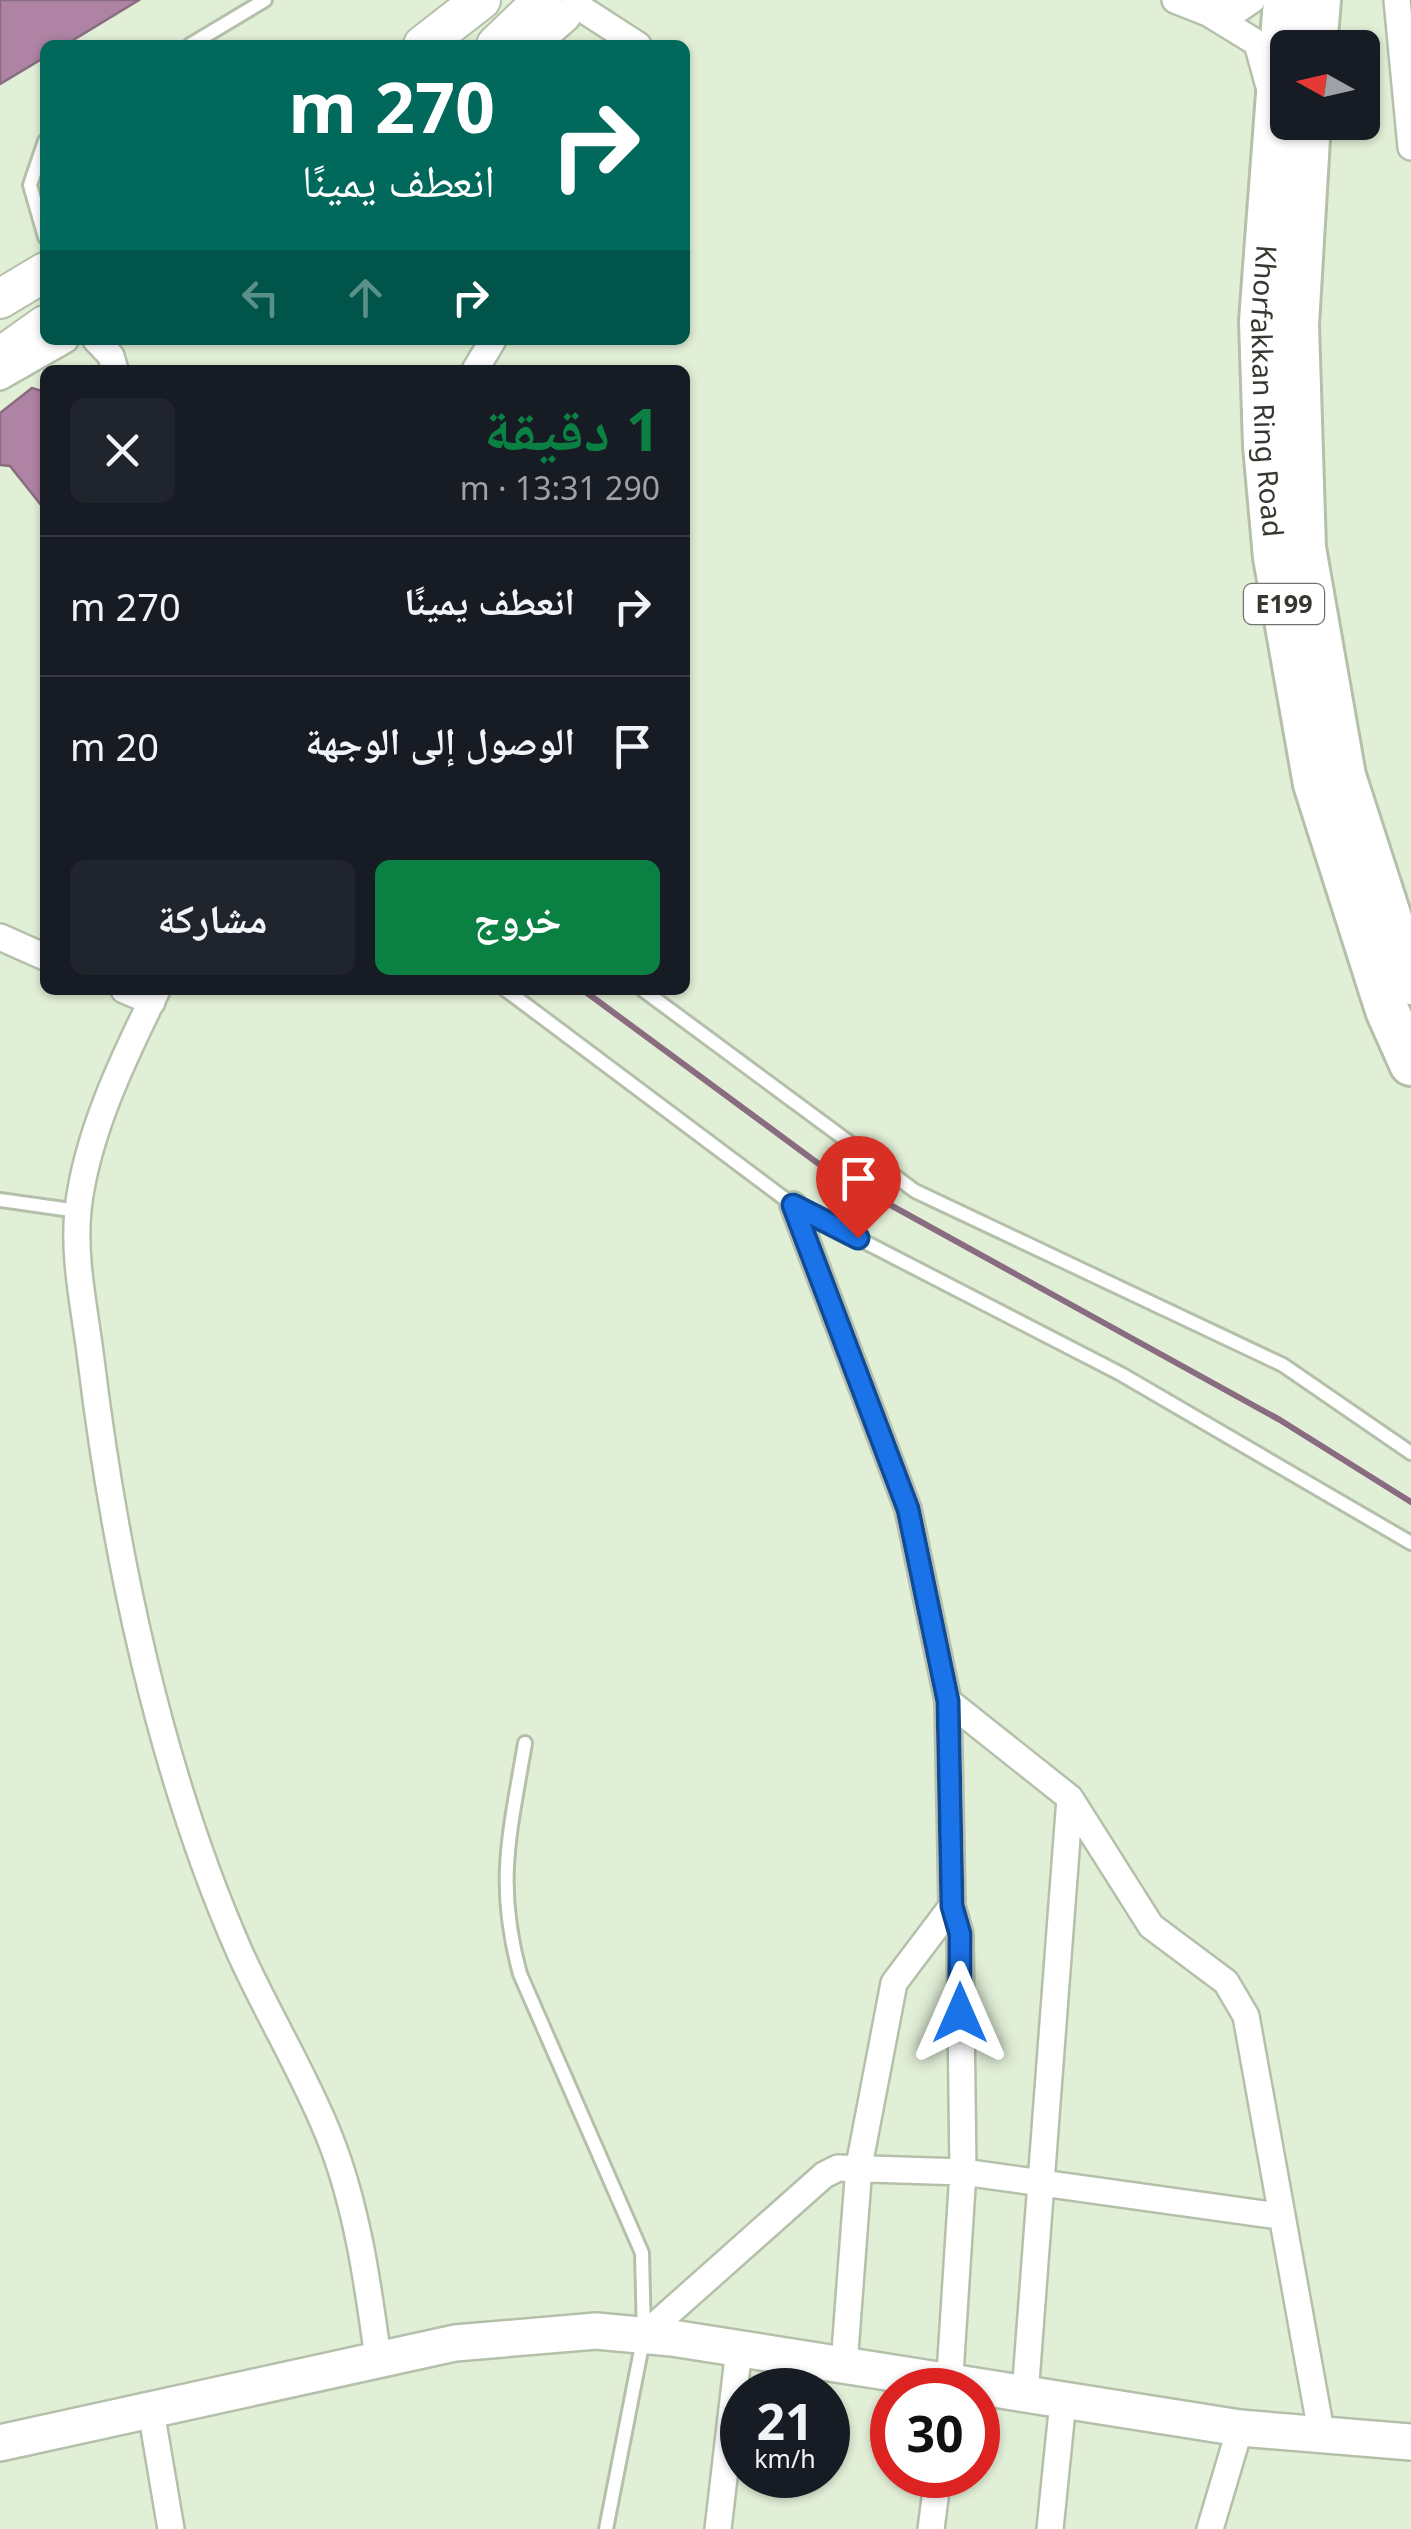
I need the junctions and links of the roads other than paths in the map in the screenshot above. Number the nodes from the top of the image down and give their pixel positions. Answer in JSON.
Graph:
{"nodes":[{"id":1,"x":265,"y":0,"type":"edge"},
{"id":2,"x":481,"y":0,"type":"edge"},
{"id":3,"x":1175,"y":0,"type":"edge"},
{"id":4,"x":1252,"y":0,"type":"edge"},
{"id":5,"x":1286,"y":0,"type":"edge"},
{"id":6,"x":1319,"y":0,"type":"edge"},
{"id":7,"x":1398,"y":0,"type":"edge"},
{"id":8,"x":566,"y":2,"type":"edge"},
{"id":9,"x":1208,"y":13,"type":"junction"},
{"id":10,"x":1288,"y":30,"type":"edge"},
{"id":11,"x":1316,"y":30,"type":"edge"},
{"id":12,"x":198,"y":40,"type":"edge"},
{"id":13,"x":429,"y":40,"type":"edge"},
{"id":14,"x":504,"y":40,"type":"edge"},
{"id":15,"x":539,"y":40,"type":"edge"},
{"id":16,"x":630,"y":40,"type":"edge"},
{"id":17,"x":1270,"y":73,"type":"edge"},
{"id":18,"x":1291,"y":140,"type":"edge"},
{"id":19,"x":1293,"y":140,"type":"edge"},
{"id":20,"x":1411,"y":147,"type":"edge"},
{"id":21,"x":40,"y":156,"type":"edge"},
{"id":22,"x":40,"y":219,"type":"edge"},
{"id":23,"x":40,"y":275,"type":"edge"},
{"id":24,"x":0,"y":299,"type":"edge"},
{"id":25,"x":40,"y":336,"type":"edge"},
{"id":26,"x":40,"y":340,"type":"edge"},
{"id":27,"x":0,"y":357,"type":"edge"},
{"id":28,"x":0,"y":378,"type":"edge"},
{"id":29,"x":0,"y":938,"type":"edge"},
{"id":30,"x":40,"y":954,"type":"edge"},
{"id":31,"x":1411,"y":983,"type":"edge"},
{"id":32,"x":513,"y":995,"type":"edge"},
{"id":33,"x":650,"y":995,"type":"edge"},
{"id":34,"x":154,"y":996,"type":"edge"},
{"id":35,"x":1411,"y":1064,"type":"edge"},
{"id":36,"x":0,"y":1200,"type":"edge"},
{"id":37,"x":793,"y":1205,"type":"junction"},
{"id":38,"x":78,"y":1211,"type":"junction"},
{"id":39,"x":1411,"y":1453,"type":"edge"},
{"id":40,"x":1411,"y":1543,"type":"edge"},
{"id":41,"x":948,"y":1701,"type":"junction"},
{"id":42,"x":525,"y":1743,"type":"dead end"},
{"id":43,"x":1070,"y":1798,"type":"junction"},
{"id":44,"x":952,"y":1906,"type":"junction"},
{"id":45,"x":859,"y":2166,"type":"junction"},
{"id":46,"x":963,"y":2172,"type":"junction"},
{"id":47,"x":1042,"y":2182,"type":"junction"},
{"id":48,"x":1279,"y":2216,"type":"junction"},
{"id":49,"x":644,"y":2334,"type":"junction"},
{"id":50,"x":739,"y":2348,"type":"junction"},
{"id":51,"x":378,"y":2358,"type":"junction"},
{"id":52,"x":844,"y":2365,"type":"junction"},
{"id":53,"x":951,"y":2368,"type":"edge"},
{"id":54,"x":870,"y":2370,"type":"edge"},
{"id":55,"x":1000,"y":2392,"type":"edge"},
{"id":56,"x":1026,"y":2395,"type":"junction"},
{"id":57,"x":1063,"y":2401,"type":"junction"},
{"id":58,"x":151,"y":2411,"type":"junction"},
{"id":59,"x":1240,"y":2428,"type":"junction"},
{"id":60,"x":1322,"y":2437,"type":"junction"},
{"id":61,"x":1411,"y":2442,"type":"edge"},
{"id":62,"x":0,"y":2443,"type":"edge"},
{"id":63,"x":935,"y":2498,"type":"edge"},
{"id":64,"x":171,"y":2529,"type":"edge"},
{"id":65,"x":606,"y":2529,"type":"edge"},
{"id":66,"x":718,"y":2529,"type":"edge"},
{"id":67,"x":931,"y":2529,"type":"edge"},
{"id":68,"x":1050,"y":2529,"type":"edge"},
{"id":69,"x":1210,"y":2529,"type":"edge"}],
"edges":[{"from":1,"to":12,"type":"lane"},
{"from":2,"to":13,"type":"main road"},
{"from":3,"to":9,"type":"street"},
{"from":4,"to":9,"type":"street"},
{"from":5,"to":10,"type":"highway","name":"Khorfakkan Ring Road","number":"E199"},
{"from":6,"to":11,"type":"highway"},
{"from":7,"to":20,"type":"street"},
{"from":8,"to":14,"type":"main road"},
{"from":8,"to":15,"type":"street"},
{"from":8,"to":16,"type":"street"},
{"from":9,"to":17,"type":"street"},
{"from":18,"to":35,"type":"highway","name":"Khorfakkan Ring Road","number":"E199"},
{"from":19,"to":31,"type":"highway","name":"Khorfakkan Ring Road","number":"E199"},
{"from":21,"to":22,"type":"lane"},
{"from":23,"to":24,"type":"main road"},
{"from":25,"to":27,"type":"main road"},
{"from":26,"to":28,"type":"street"},
{"from":29,"to":30,"type":"street"},
{"from":32,"to":37,"type":"lane"},
{"from":33,"to":39,"type":"lane"},
{"from":34,"to":38,"type":"street"},
{"from":36,"to":38,"type":"lane"},
{"from":37,"to":40,"type":"lane"},
{"from":37,"to":41,"type":"street"},
{"from":38,"to":51,"type":"street"},
{"from":41,"to":43,"type":"street"},
{"from":41,"to":44,"type":"street"},
{"from":42,"to":49,"type":"lane"},
{"from":43,"to":47,"type":"street"},
{"from":43,"to":48,"type":"street"},
{"from":44,"to":45,"type":"street"},
{"from":44,"to":46,"type":"street"},
{"from":45,"to":46,"type":"street"},
{"from":45,"to":49,"type":"street"},
{"from":45,"to":52,"type":"street"},
{"from":46,"to":47,"type":"street"},
{"from":46,"to":53,"type":"street"},
{"from":47,"to":48,"type":"street"},
{"from":47,"to":56,"type":"street"},
{"from":48,"to":60,"type":"street"},
{"from":49,"to":50,"type":"street"},
{"from":49,"to":51,"type":"street"},
{"from":49,"to":65,"type":"lane"},
{"from":50,"to":52,"type":"street"},
{"from":50,"to":66,"type":"street"},
{"from":51,"to":58,"type":"street"},
{"from":52,"to":54,"type":"street"},
{"from":55,"to":56,"type":"street"},
{"from":56,"to":57,"type":"street"},
{"from":57,"to":59,"type":"street"},
{"from":57,"to":68,"type":"street"},
{"from":58,"to":62,"type":"street"},
{"from":58,"to":64,"type":"street"},
{"from":59,"to":60,"type":"street"},
{"from":59,"to":69,"type":"street"},
{"from":60,"to":61,"type":"street"},
{"from":63,"to":67,"type":"street"}]}
